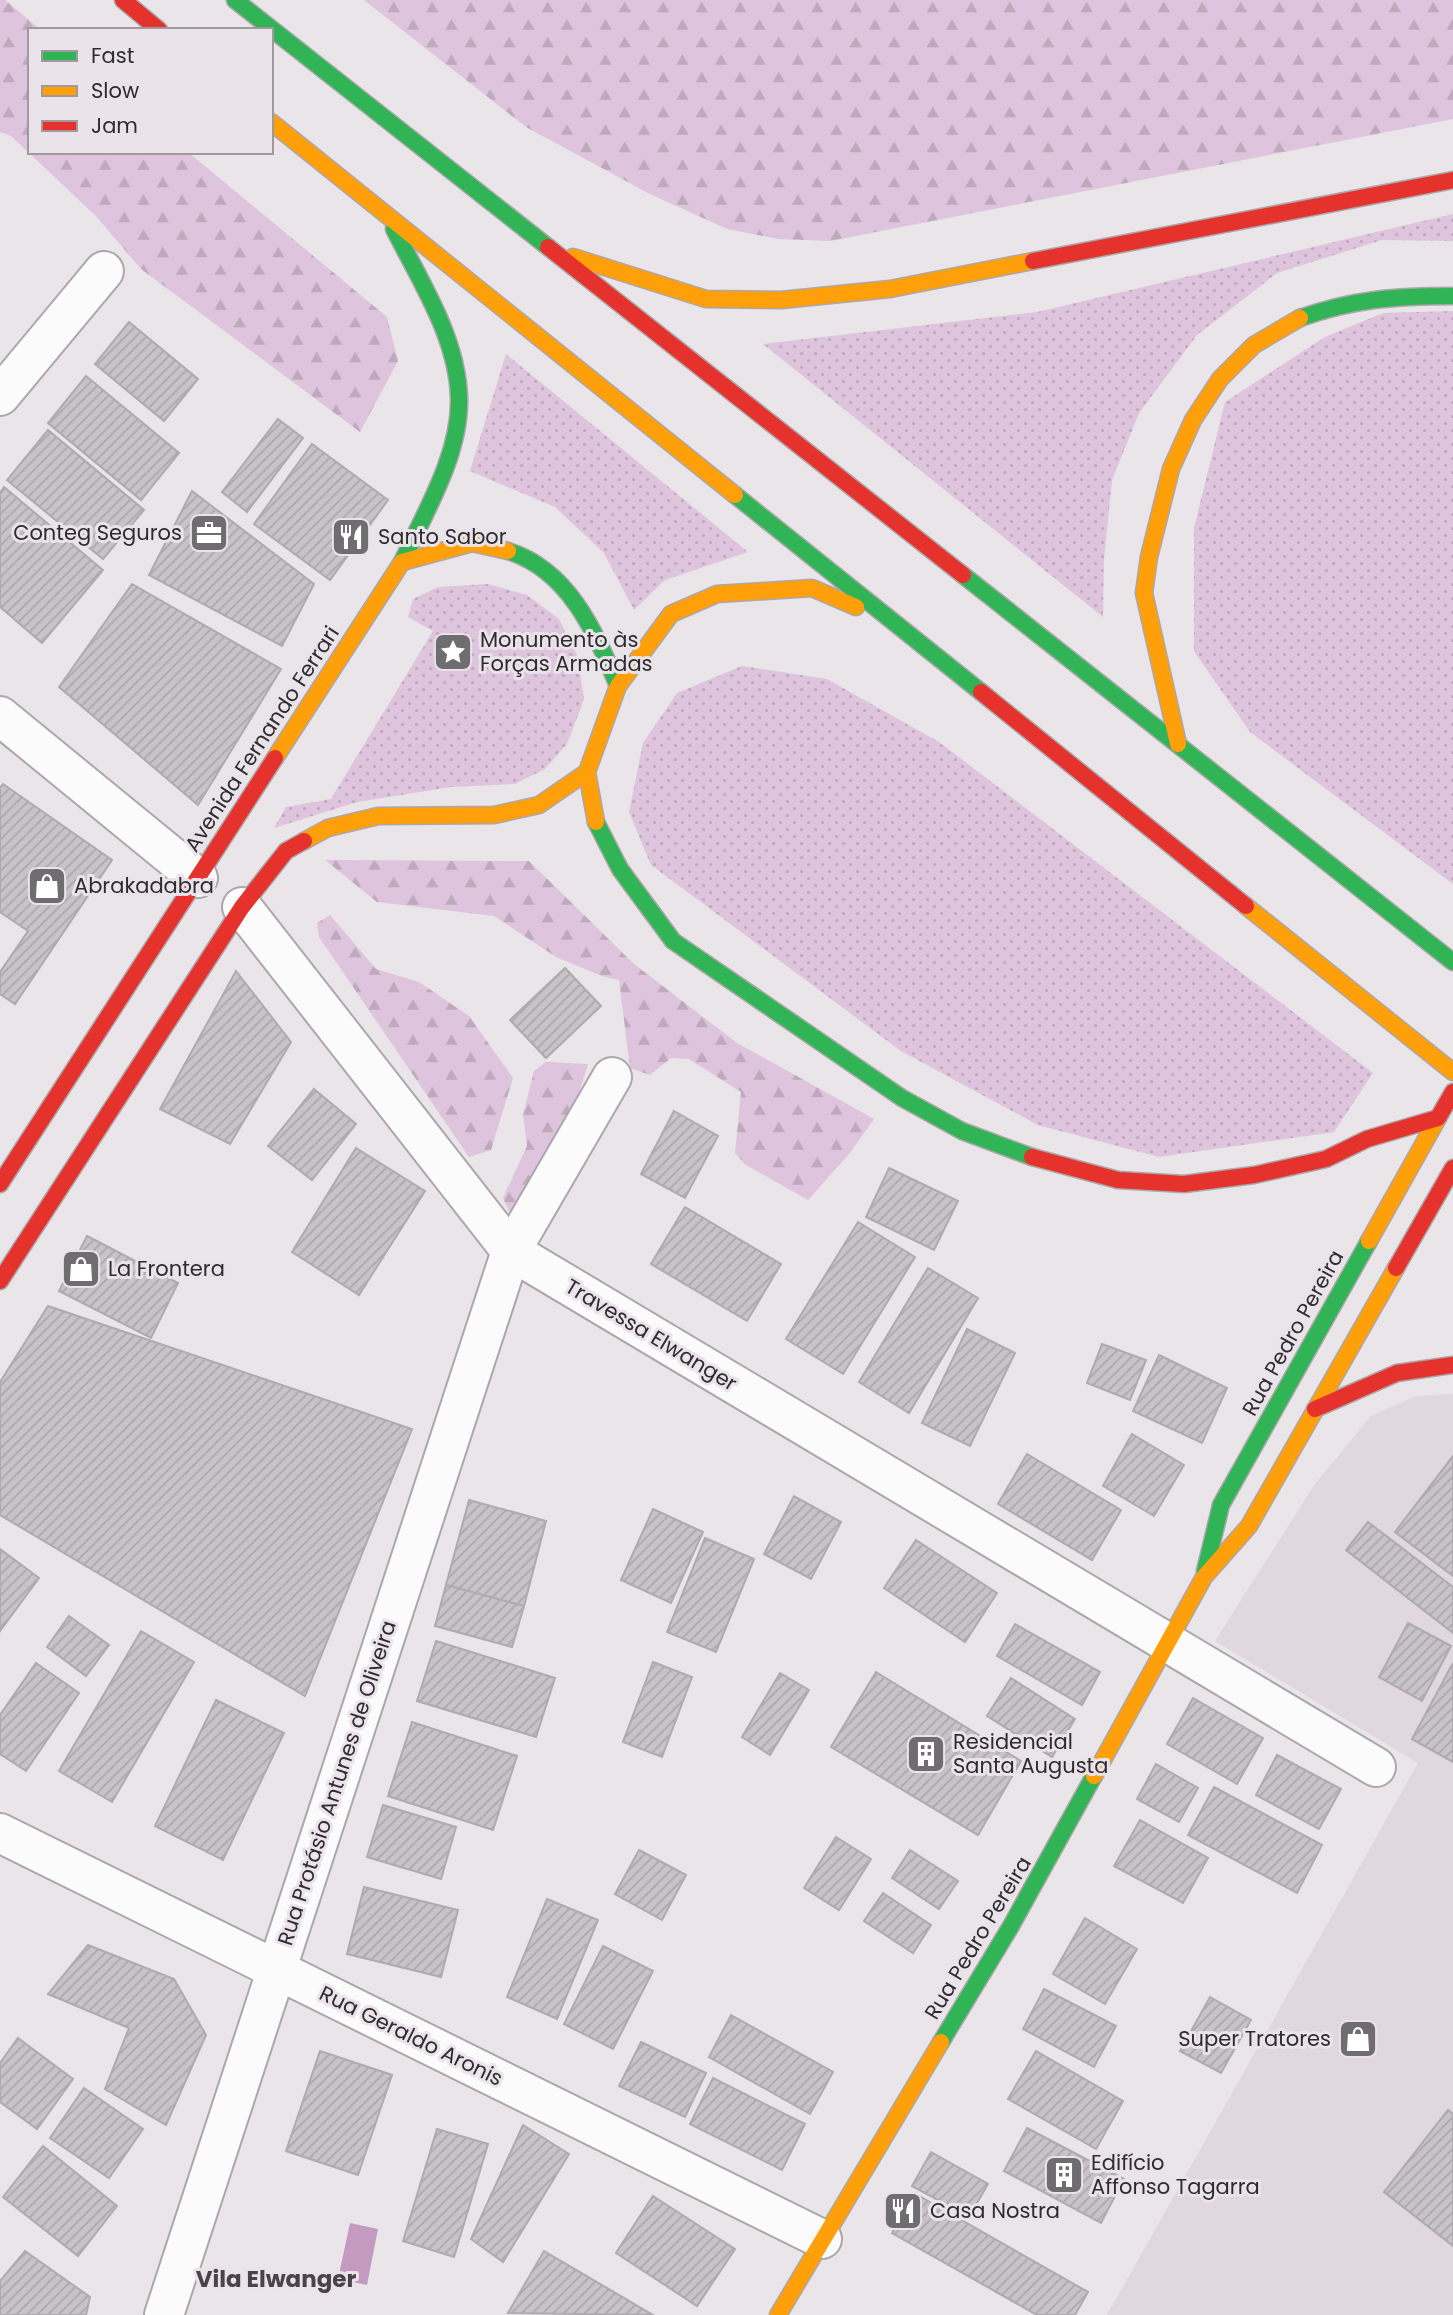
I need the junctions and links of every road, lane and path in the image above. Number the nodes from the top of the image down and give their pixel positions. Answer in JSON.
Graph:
{"nodes":[{"id":1,"x":123,"y":0,"type":"edge"},
{"id":2,"x":235,"y":0,"type":"edge"},
{"id":3,"x":157,"y":28,"type":"edge"},
{"id":4,"x":270,"y":28,"type":"edge"},
{"id":5,"x":273,"y":30,"type":"edge"},
{"id":6,"x":273,"y":124,"type":"edge"},
{"id":7,"x":1453,"y":180,"type":"edge"},
{"id":8,"x":388,"y":218,"type":"junction"},
{"id":9,"x":551,"y":250,"type":"junction"},
{"id":10,"x":104,"y":271,"type":"dead end"},
{"id":11,"x":1453,"y":296,"type":"edge"},
{"id":12,"x":0,"y":396,"type":"edge"},
{"id":13,"x":402,"y":562,"type":"junction"},
{"id":14,"x":897,"y":624,"type":"junction"},
{"id":15,"x":618,"y":686,"type":"junction"},
{"id":16,"x":0,"y":716,"type":"edge"},
{"id":17,"x":1178,"y":744,"type":"junction"},
{"id":18,"x":587,"y":772,"type":"junction"},
{"id":19,"x":198,"y":878,"type":"junction"},
{"id":20,"x":242,"y":907,"type":"junction"},
{"id":21,"x":1453,"y":962,"type":"edge"},
{"id":22,"x":1453,"y":1072,"type":"edge"},
{"id":23,"x":612,"y":1077,"type":"dead end"},
{"id":24,"x":1453,"y":1092,"type":"edge"},
{"id":25,"x":1438,"y":1118,"type":"junction"},
{"id":26,"x":1453,"y":1168,"type":"edge"},
{"id":27,"x":0,"y":1185,"type":"edge"},
{"id":28,"x":511,"y":1251,"type":"junction"},
{"id":29,"x":0,"y":1281,"type":"edge"},
{"id":30,"x":1453,"y":1365,"type":"edge"},
{"id":31,"x":1315,"y":1409,"type":"junction"},
{"id":32,"x":1204,"y":1577,"type":"junction"},
{"id":33,"x":1165,"y":1644,"type":"junction"},
{"id":34,"x":1376,"y":1767,"type":"dead end"},
{"id":35,"x":0,"y":1833,"type":"edge"},
{"id":36,"x":276,"y":1969,"type":"junction"},
{"id":37,"x":822,"y":2239,"type":"junction"},
{"id":38,"x":164,"y":2315,"type":"edge"},
{"id":39,"x":778,"y":2315,"type":"edge"}],
"edges":[{"from":1,"to":3,"type":"main road"},
{"from":2,"to":4,"type":"main road"},
{"from":5,"to":9,"type":"main road"},
{"from":6,"to":8,"type":"main road"},
{"from":7,"to":9,"type":"main road"},
{"from":8,"to":13,"type":"main road","name":"Avenida Fernando Ferrari"},
{"from":8,"to":14,"type":"main road"},
{"from":9,"to":17,"type":"main road"},
{"from":10,"to":12,"type":"street"},
{"from":11,"to":17,"type":"main road"},
{"from":13,"to":15,"type":"main road"},
{"from":13,"to":19,"type":"main road","name":"Avenida Fernando Ferrari"},
{"from":14,"to":15,"type":"main road"},
{"from":14,"to":22,"type":"main road"},
{"from":15,"to":18,"type":"main road"},
{"from":16,"to":19,"type":"street"},
{"from":17,"to":21,"type":"main road"},
{"from":18,"to":20,"type":"main road"},
{"from":18,"to":25,"type":"main road"},
{"from":19,"to":27,"type":"main road","name":"Avenida Fernando Ferrari"},
{"from":20,"to":28,"type":"street","name":"Travessa Elwanger"},
{"from":20,"to":29,"type":"main road"},
{"from":23,"to":28,"type":"street","name":"Rua Protásio Antunes de Oliveira"},
{"from":24,"to":25,"type":"main road","name":"Rua Pedro Pereira"},
{"from":25,"to":32,"type":"main road","name":"Rua Pedro Pereira"},
{"from":26,"to":31,"type":"main road","name":"Rua Pedro Pereira"},
{"from":28,"to":33,"type":"street","name":"Travessa Elwanger"},
{"from":28,"to":36,"type":"street","name":"Rua Protásio Antunes de Oliveira"},
{"from":30,"to":31,"type":"main road"},
{"from":31,"to":32,"type":"main road","name":"Rua Pedro Pereira"},
{"from":32,"to":33,"type":"main road","name":"Rua Pedro Pereira"},
{"from":33,"to":34,"type":"street","name":"Travessa Elwanger"},
{"from":33,"to":37,"type":"main road","name":"Rua Pedro Pereira"},
{"from":35,"to":36,"type":"street","name":"Rua Geraldo Aronis"},
{"from":36,"to":37,"type":"street","name":"Rua Geraldo Aronis"},
{"from":36,"to":38,"type":"street","name":"Rua Protásio Antunes de Oliveira"},
{"from":37,"to":39,"type":"main road","name":"Rua Pedro Pereira"}]}
